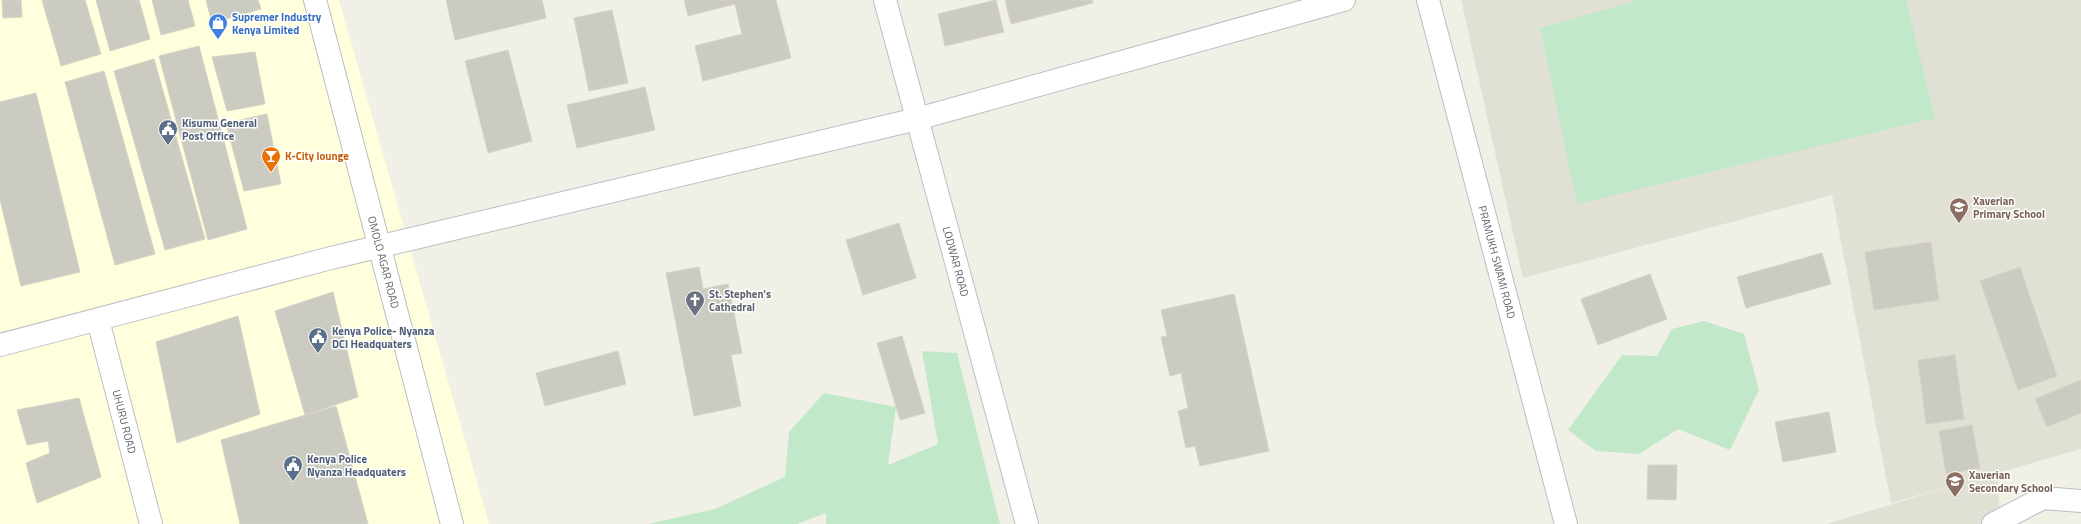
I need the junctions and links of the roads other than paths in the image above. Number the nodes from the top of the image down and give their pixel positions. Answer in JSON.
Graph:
{"nodes":[{"id":1,"x":315,"y":0,"type":"edge"},
{"id":2,"x":885,"y":0,"type":"edge"},
{"id":3,"x":1344,"y":0,"type":"edge"},
{"id":4,"x":1428,"y":0,"type":"edge"},
{"id":5,"x":917,"y":118,"type":"junction"},
{"id":6,"x":379,"y":246,"type":"junction"},
{"id":7,"x":98,"y":320,"type":"junction"},
{"id":8,"x":0,"y":345,"type":"edge"},
{"id":9,"x":2081,"y":501,"type":"edge"},
{"id":10,"x":151,"y":524,"type":"edge"},
{"id":11,"x":452,"y":524,"type":"edge"},
{"id":12,"x":1027,"y":524,"type":"edge"},
{"id":13,"x":1566,"y":524,"type":"edge"},
{"id":14,"x":1994,"y":524,"type":"edge"}],
"edges":[{"from":1,"to":6,"type":"street","name":"OMOLO AGAR ROAD"},
{"from":2,"to":5,"type":"street","name":"LODWAR ROAD"},
{"from":3,"to":5,"type":"street"},
{"from":4,"to":13,"type":"street","name":"PRAMUKH SWAMI ROAD"},
{"from":5,"to":6,"type":"street"},
{"from":5,"to":12,"type":"street","name":"LODWAR ROAD"},
{"from":6,"to":7,"type":"street"},
{"from":6,"to":11,"type":"street","name":"OMOLO AGAR ROAD"},
{"from":7,"to":8,"type":"street"},
{"from":7,"to":10,"type":"street","name":"UHURU ROAD"},
{"from":9,"to":14,"type":"street"}]}
